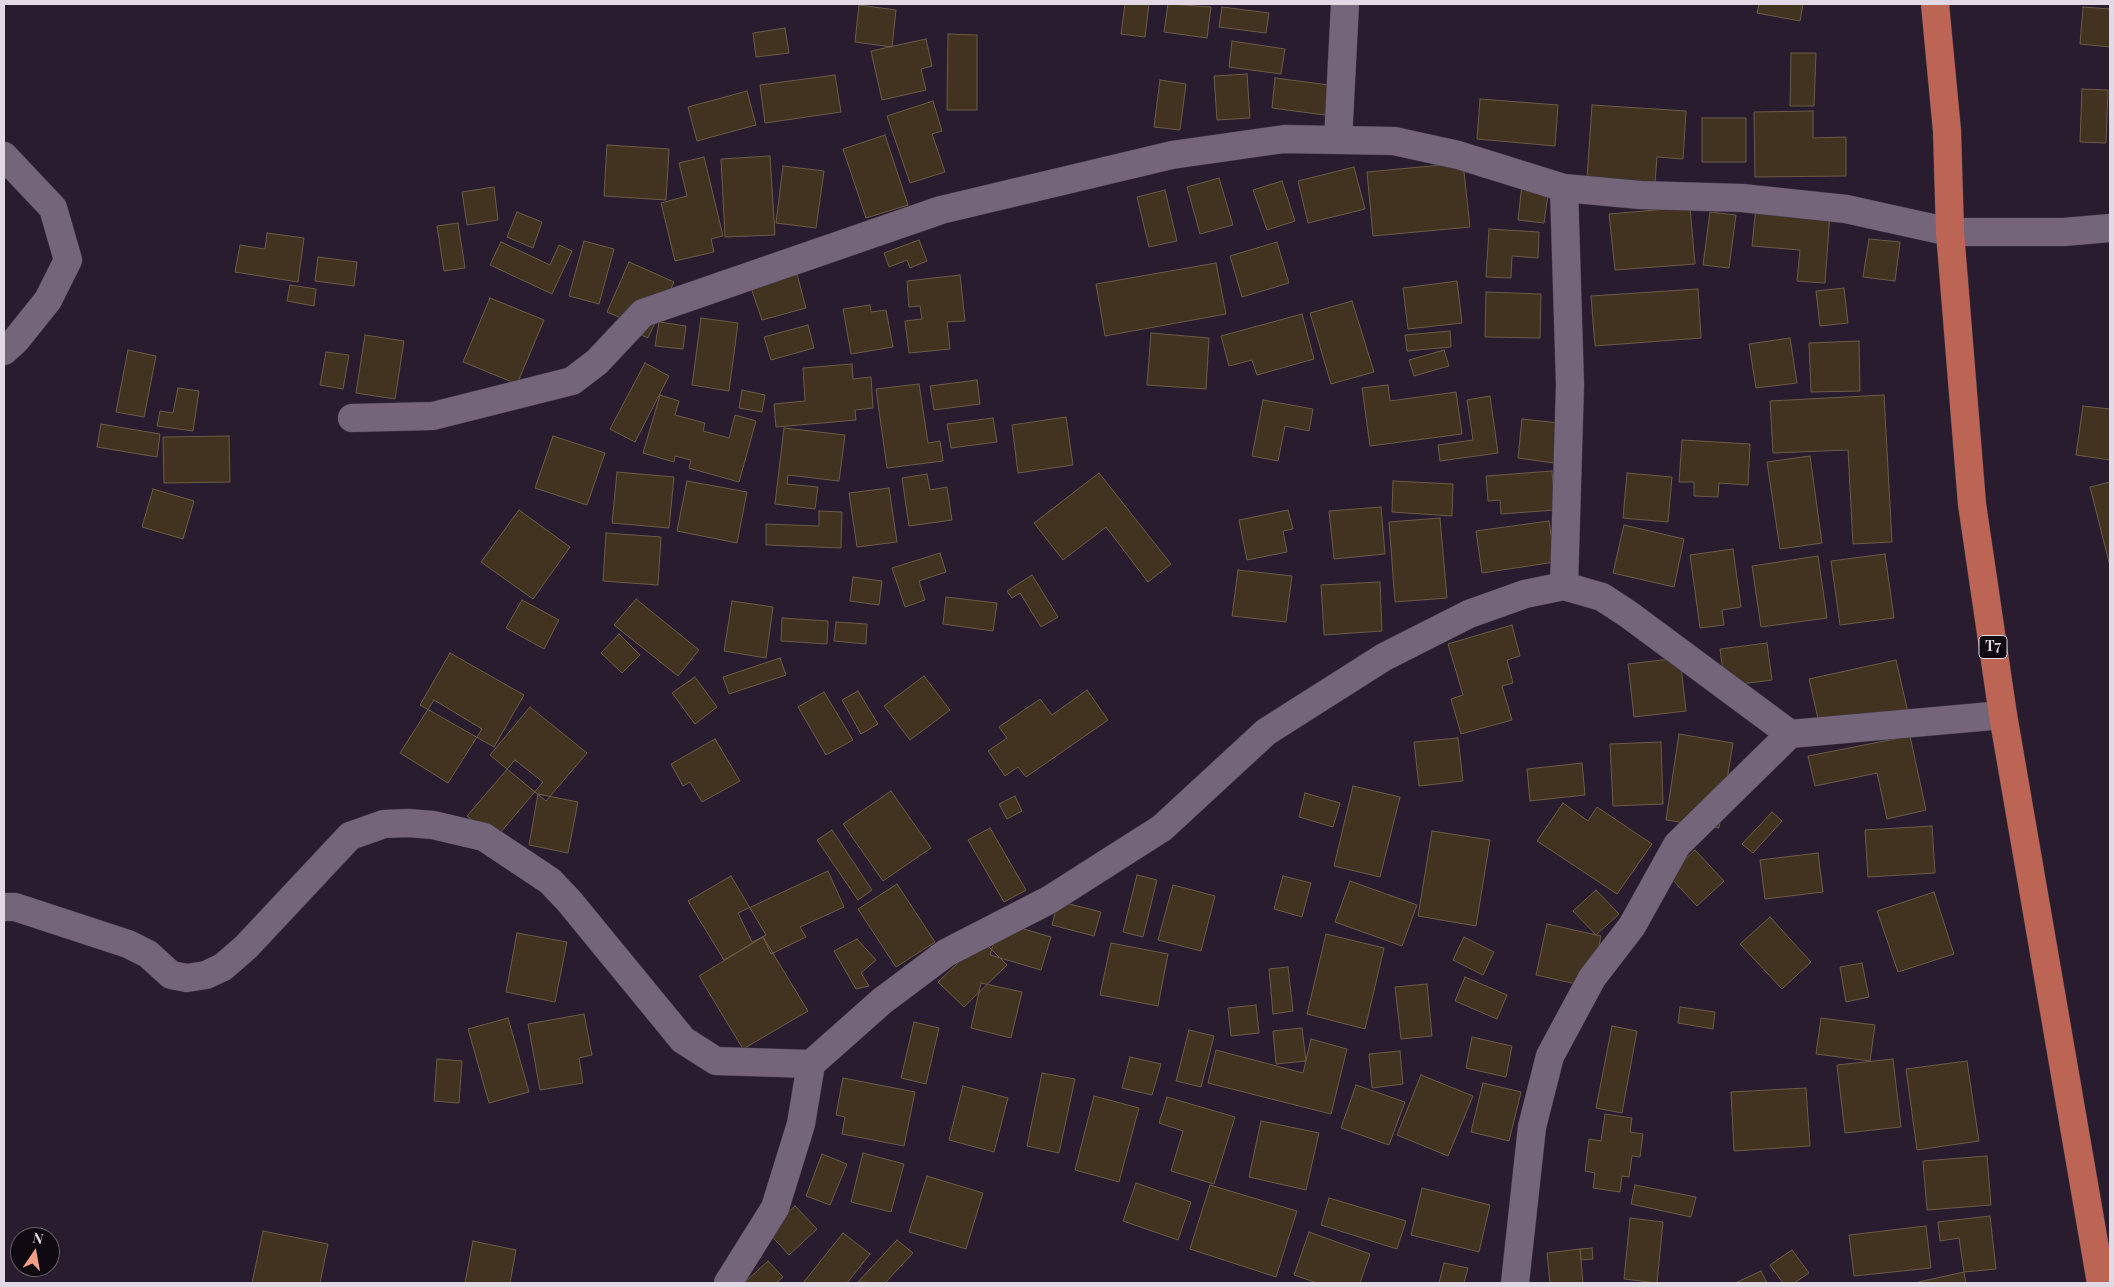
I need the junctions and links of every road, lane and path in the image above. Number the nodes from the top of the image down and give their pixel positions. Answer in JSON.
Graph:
{"nodes":[{"id":1,"x":1345,"y":4,"type":"edge"},
{"id":2,"x":1935,"y":4,"type":"edge"},
{"id":3,"x":1338,"y":140,"type":"junction"},
{"id":4,"x":4,"y":156,"type":"edge"},
{"id":5,"x":1564,"y":188,"type":"junction"},
{"id":6,"x":2110,"y":228,"type":"edge"},
{"id":7,"x":1950,"y":232,"type":"junction"},
{"id":8,"x":4,"y":351,"type":"edge"},
{"id":9,"x":352,"y":418,"type":"dead end"},
{"id":10,"x":1564,"y":586,"type":"junction"},
{"id":11,"x":2003,"y":715,"type":"junction"},
{"id":12,"x":1790,"y":734,"type":"junction"},
{"id":13,"x":4,"y":906,"type":"edge"},
{"id":14,"x":812,"y":1064,"type":"junction"},
{"id":15,"x":728,"y":1283,"type":"edge"},
{"id":16,"x":1515,"y":1283,"type":"edge"},
{"id":17,"x":2101,"y":1283,"type":"edge"}],
"edges":[{"from":1,"to":3,"type":"street"},
{"from":2,"to":7,"type":"highway","number":"T7"},
{"from":3,"to":5,"type":"street"},
{"from":3,"to":9,"type":"street"},
{"from":4,"to":8,"type":"street"},
{"from":5,"to":7,"type":"street"},
{"from":5,"to":10,"type":"street"},
{"from":6,"to":7,"type":"street"},
{"from":7,"to":11,"type":"highway","number":"T7"},
{"from":10,"to":12,"type":"street"},
{"from":10,"to":14,"type":"street"},
{"from":11,"to":12,"type":"street"},
{"from":11,"to":17,"type":"highway","number":"T7"},
{"from":12,"to":16,"type":"street"},
{"from":13,"to":14,"type":"street"},
{"from":14,"to":15,"type":"street"}]}
